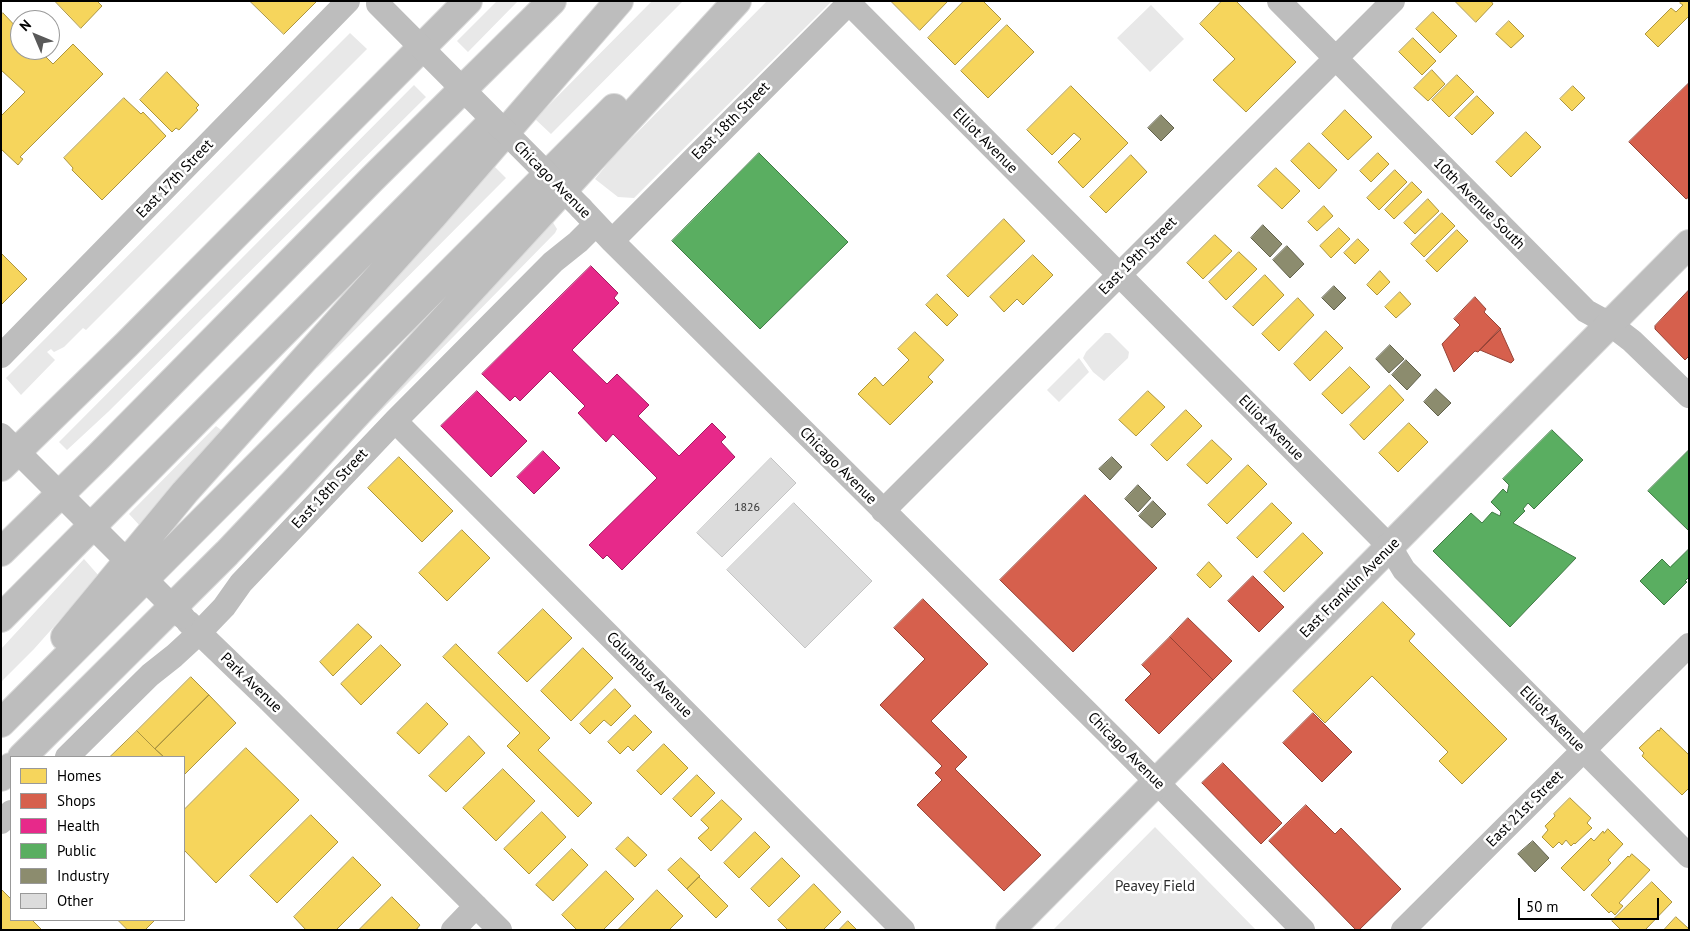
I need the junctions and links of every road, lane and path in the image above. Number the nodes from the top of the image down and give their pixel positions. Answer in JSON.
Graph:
{"nodes":[{"id":1,"x":348,"y":1,"type":"edge"},
{"id":2,"x":467,"y":1,"type":"edge"},
{"id":3,"x":552,"y":1,"type":"edge"},
{"id":4,"x":611,"y":1,"type":"edge"},
{"id":5,"x":619,"y":1,"type":"edge"},
{"id":6,"x":723,"y":1,"type":"edge"},
{"id":7,"x":737,"y":1,"type":"edge"},
{"id":8,"x":1278,"y":1,"type":"edge"},
{"id":9,"x":1393,"y":1,"type":"edge"},
{"id":10,"x":850,"y":2,"type":"edge"},
{"id":11,"x":376,"y":3,"type":"edge"},
{"id":12,"x":1336,"y":59,"type":"junction"},
{"id":13,"x":596,"y":224,"type":"junction"},
{"id":14,"x":1689,"y":244,"type":"edge"},
{"id":15,"x":1119,"y":275,"type":"junction"},
{"id":16,"x":1610,"y":324,"type":"junction"},
{"id":17,"x":127,"y":344,"type":"junction"},
{"id":18,"x":1,"y":356,"type":"edge"},
{"id":19,"x":1689,"y":396,"type":"edge"},
{"id":20,"x":395,"y":421,"type":"junction"},
{"id":21,"x":1,"y":436,"type":"edge"},
{"id":22,"x":1,"y":454,"type":"edge"},
{"id":23,"x":1,"y":467,"type":"edge"},
{"id":24,"x":883,"y":511,"type":"junction"},
{"id":25,"x":1390,"y":547,"type":"junction"},
{"id":26,"x":70,"y":548,"type":"junction"},
{"id":27,"x":1,"y":552,"type":"edge"},
{"id":28,"x":1,"y":618,"type":"edge"},
{"id":29,"x":191,"y":625,"type":"junction"},
{"id":30,"x":1,"y":628,"type":"edge"},
{"id":31,"x":1689,"y":645,"type":"edge"},
{"id":32,"x":1,"y":716,"type":"edge"},
{"id":33,"x":1,"y":723,"type":"edge"},
{"id":34,"x":1584,"y":751,"type":"junction"},
{"id":35,"x":23,"y":756,"type":"edge"},
{"id":36,"x":68,"y":756,"type":"edge"},
{"id":37,"x":1157,"y":782,"type":"junction"},
{"id":38,"x":10,"y":813,"type":"edge"},
{"id":39,"x":1,"y":822,"type":"edge"},
{"id":40,"x":1689,"y":856,"type":"edge"},
{"id":41,"x":476,"y":906,"type":"junction"},
{"id":42,"x":453,"y":930,"type":"edge"},
{"id":43,"x":500,"y":930,"type":"edge"},
{"id":44,"x":903,"y":930,"type":"edge"},
{"id":45,"x":1010,"y":930,"type":"edge"},
{"id":46,"x":1303,"y":930,"type":"edge"},
{"id":47,"x":1403,"y":930,"type":"edge"}],
"edges":[{"from":1,"to":18,"type":"street","name":"East 17th Street"},
{"from":2,"to":17,"type":"main road"},
{"from":3,"to":27,"type":"main road"},
{"from":4,"to":26,"type":"main road"},
{"from":5,"to":32,"type":"main road"},
{"from":6,"to":33,"type":"main road"},
{"from":7,"to":35,"type":"main road"},
{"from":8,"to":12,"type":"street","name":"10th Avenue South"},
{"from":9,"to":12,"type":"street","name":"East 19th Street"},
{"from":10,"to":13,"type":"street","name":"East 18th Street"},
{"from":10,"to":15,"type":"street","name":"Elliot Avenue"},
{"from":11,"to":13,"type":"street","name":"Chicago Avenue","bridge":true},
{"from":12,"to":15,"type":"street","name":"East 19th Street"},
{"from":12,"to":16,"type":"street","name":"10th Avenue South"},
{"from":13,"to":20,"type":"street","name":"East 18th Street"},
{"from":13,"to":24,"type":"street","name":"Chicago Avenue"},
{"from":14,"to":16,"type":"main road","name":"East Franklin Avenue"},
{"from":15,"to":24,"type":"street","name":"East 19th Street"},
{"from":15,"to":25,"type":"street","name":"Elliot Avenue"},
{"from":16,"to":19,"type":"street","name":"10th Avenue South"},
{"from":16,"to":25,"type":"main road","name":"East Franklin Avenue"},
{"from":17,"to":22,"type":"main road"},
{"from":17,"to":23,"type":"main road"},
{"from":20,"to":29,"type":"street","name":"East 18th Street"},
{"from":20,"to":44,"type":"street","name":"Columbus Avenue"},
{"from":21,"to":29,"type":"street","name":"Park Avenue","bridge":true},
{"from":24,"to":37,"type":"street","name":"Chicago Avenue"},
{"from":25,"to":34,"type":"street","name":"Elliot Avenue"},
{"from":25,"to":37,"type":"main road","name":"East Franklin Avenue"},
{"from":26,"to":28,"type":"main road"},
{"from":26,"to":30,"type":"main road"},
{"from":29,"to":36,"type":"street","name":"East 18th Street"},
{"from":29,"to":41,"type":"street","name":"Park Avenue"},
{"from":31,"to":34,"type":"street","name":"East 21st Street"},
{"from":34,"to":40,"type":"street","name":"Elliot Avenue"},
{"from":34,"to":47,"type":"street","name":"East 21st Street"},
{"from":37,"to":45,"type":"main road","name":"East Franklin Avenue"},
{"from":37,"to":46,"type":"street","name":"Chicago Avenue"},
{"from":38,"to":39,"type":"street"},
{"from":41,"to":42,"type":"street"},
{"from":41,"to":43,"type":"street","name":"Park Avenue"}]}
